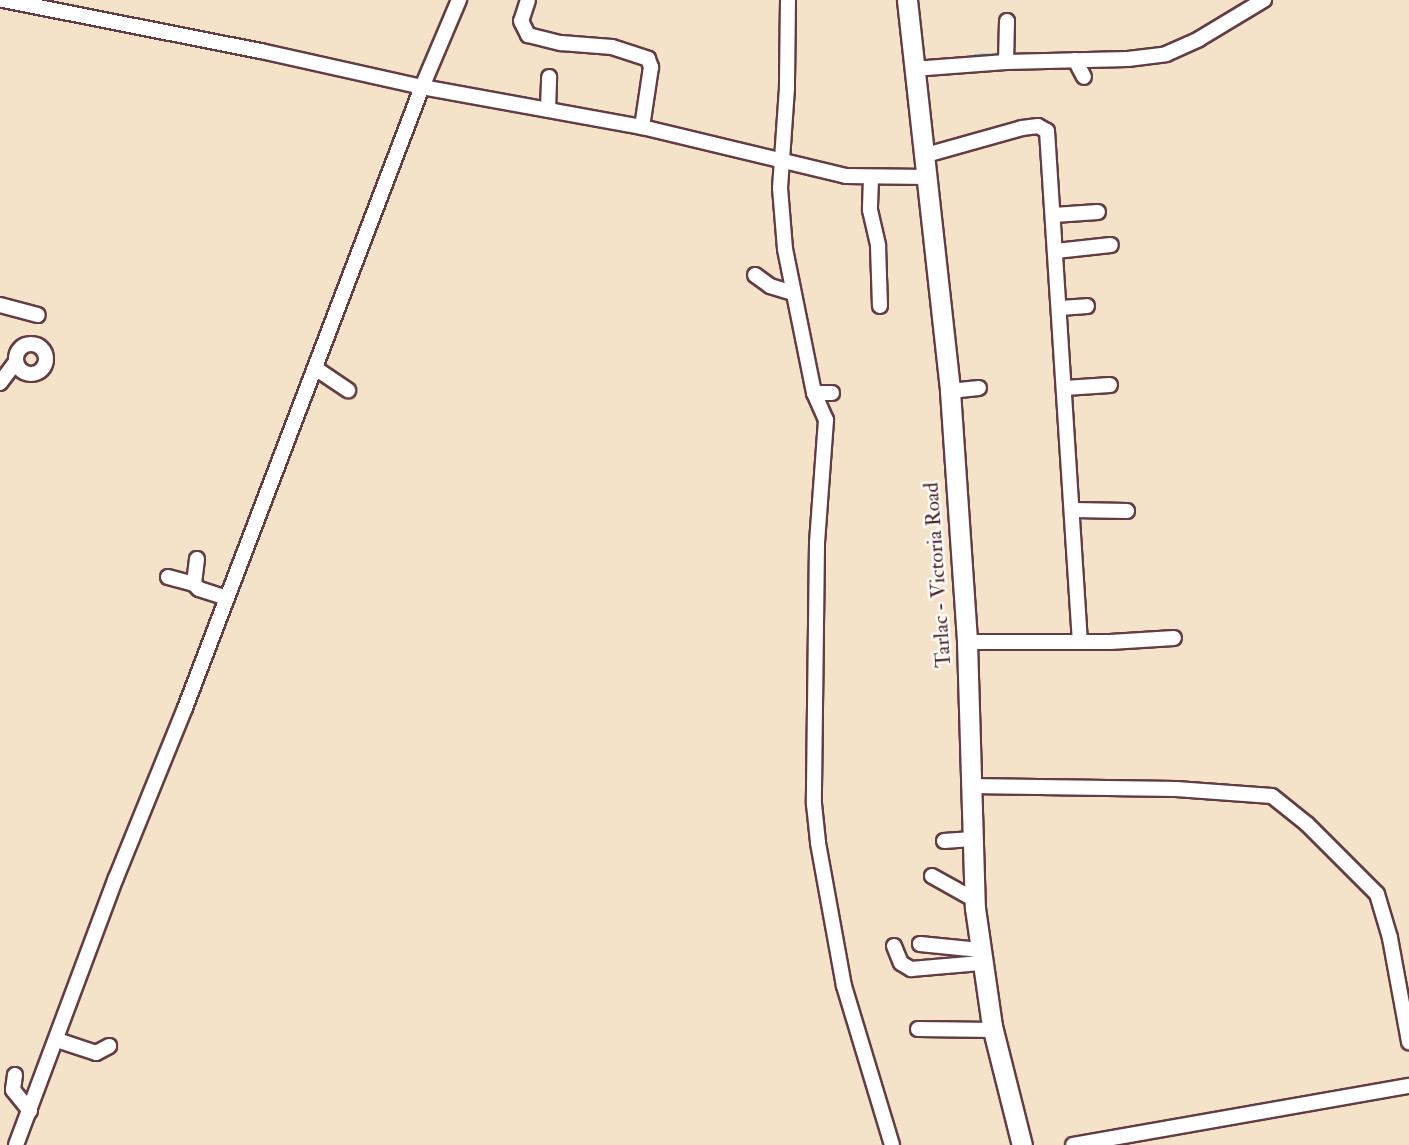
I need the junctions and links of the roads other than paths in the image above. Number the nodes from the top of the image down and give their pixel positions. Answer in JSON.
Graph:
{"nodes":[{"id":1,"x":3,"y":0,"type":"edge"},
{"id":2,"x":459,"y":0,"type":"edge"},
{"id":3,"x":528,"y":0,"type":"edge"},
{"id":4,"x":788,"y":0,"type":"edge"},
{"id":5,"x":907,"y":0,"type":"edge"},
{"id":6,"x":1264,"y":0,"type":"edge"},
{"id":7,"x":1007,"y":21,"type":"dead end"},
{"id":8,"x":1075,"y":60,"type":"junction"},
{"id":9,"x":1006,"y":62,"type":"junction"},
{"id":10,"x":914,"y":69,"type":"junction"},
{"id":11,"x":549,"y":77,"type":"dead end"},
{"id":12,"x":1084,"y":77,"type":"dead end"},
{"id":13,"x":422,"y":87,"type":"junction"},
{"id":14,"x":548,"y":110,"type":"junction"},
{"id":15,"x":642,"y":127,"type":"junction"},
{"id":16,"x":926,"y":155,"type":"junction"},
{"id":17,"x":782,"y":160,"type":"junction"},
{"id":18,"x":928,"y":177,"type":"junction"},
{"id":19,"x":871,"y":178,"type":"junction"},
{"id":20,"x":1098,"y":212,"type":"dead end"},
{"id":21,"x":1054,"y":215,"type":"junction"},
{"id":22,"x":1111,"y":245,"type":"dead end"},
{"id":23,"x":1056,"y":251,"type":"junction"},
{"id":24,"x":755,"y":275,"type":"dead end"},
{"id":25,"x":793,"y":293,"type":"junction"},
{"id":26,"x":0,"y":305,"type":"edge"},
{"id":27,"x":880,"y":306,"type":"dead end"},
{"id":28,"x":1087,"y":306,"type":"dead end"},
{"id":29,"x":1060,"y":308,"type":"junction"},
{"id":30,"x":38,"y":316,"type":"dead end"},
{"id":31,"x":16,"y":362,"type":"dead end"},
{"id":32,"x":315,"y":368,"type":"junction"},
{"id":33,"x":0,"y":383,"type":"edge"},
{"id":34,"x":1110,"y":384,"type":"dead end"},
{"id":35,"x":979,"y":388,"type":"dead end"},
{"id":36,"x":1065,"y":388,"type":"junction"},
{"id":37,"x":348,"y":390,"type":"dead end"},
{"id":38,"x":950,"y":391,"type":"junction"},
{"id":39,"x":814,"y":393,"type":"junction"},
{"id":40,"x":832,"y":393,"type":"dead end"},
{"id":41,"x":1073,"y":510,"type":"junction"},
{"id":42,"x":1127,"y":511,"type":"dead end"},
{"id":43,"x":197,"y":559,"type":"dead end"},
{"id":44,"x":168,"y":577,"type":"dead end"},
{"id":45,"x":194,"y":584,"type":"junction"},
{"id":46,"x":227,"y":598,"type":"junction"},
{"id":47,"x":1174,"y":638,"type":"dead end"},
{"id":48,"x":967,"y":642,"type":"junction"},
{"id":49,"x":1080,"y":642,"type":"junction"},
{"id":50,"x":970,"y":786,"type":"junction"},
{"id":51,"x":972,"y":839,"type":"junction"},
{"id":52,"x":944,"y":841,"type":"dead end"},
{"id":53,"x":932,"y":876,"type":"dead end"},
{"id":54,"x":975,"y":900,"type":"junction"},
{"id":55,"x":920,"y":944,"type":"dead end"},
{"id":56,"x":894,"y":946,"type":"dead end"},
{"id":57,"x":980,"y":956,"type":"junction"},
{"id":58,"x":1403,"y":974,"type":"edge"},
{"id":59,"x":918,"y":1029,"type":"dead end"},
{"id":60,"x":994,"y":1030,"type":"junction"},
{"id":61,"x":57,"y":1040,"type":"junction"},
{"id":62,"x":1409,"y":1042,"type":"edge"},
{"id":63,"x":109,"y":1046,"type":"dead end"},
{"id":64,"x":15,"y":1075,"type":"dead end"},
{"id":65,"x":1409,"y":1086,"type":"edge"},
{"id":66,"x":30,"y":1111,"type":"junction"},
{"id":67,"x":16,"y":1145,"type":"edge"},
{"id":68,"x":892,"y":1145,"type":"edge"},
{"id":69,"x":1022,"y":1145,"type":"edge"},
{"id":70,"x":1073,"y":1145,"type":"edge"}],
"edges":[{"from":1,"to":13,"type":"street"},
{"from":2,"to":13,"type":"street"},
{"from":3,"to":15,"type":"street"},
{"from":4,"to":17,"type":"street"},
{"from":5,"to":10,"type":"main road","name":"Tarlac - Victoria Road"},
{"from":6,"to":8,"type":"street"},
{"from":7,"to":9,"type":"street"},
{"from":8,"to":9,"type":"street"},
{"from":8,"to":12,"type":"street"},
{"from":9,"to":10,"type":"street"},
{"from":10,"to":16,"type":"main road","name":"Tarlac - Victoria Road"},
{"from":11,"to":14,"type":"street"},
{"from":13,"to":14,"type":"street"},
{"from":13,"to":32,"type":"street"},
{"from":14,"to":15,"type":"street"},
{"from":15,"to":17,"type":"street"},
{"from":16,"to":18,"type":"main road","name":"Tarlac - Victoria Road"},
{"from":16,"to":21,"type":"street"},
{"from":17,"to":19,"type":"street"},
{"from":17,"to":25,"type":"street"},
{"from":18,"to":19,"type":"street"},
{"from":18,"to":38,"type":"main road","name":"Tarlac - Victoria Road"},
{"from":19,"to":27,"type":"street"},
{"from":20,"to":21,"type":"street"},
{"from":21,"to":23,"type":"street"},
{"from":22,"to":23,"type":"street"},
{"from":23,"to":29,"type":"street"},
{"from":24,"to":25,"type":"street"},
{"from":25,"to":39,"type":"street"},
{"from":26,"to":30,"type":"street"},
{"from":28,"to":29,"type":"street"},
{"from":29,"to":36,"type":"street"},
{"from":31,"to":33,"type":"street"},
{"from":32,"to":37,"type":"street"},
{"from":32,"to":46,"type":"street"},
{"from":34,"to":36,"type":"street"},
{"from":35,"to":38,"type":"street"},
{"from":36,"to":41,"type":"street"},
{"from":38,"to":48,"type":"main road","name":"Tarlac - Victoria Road"},
{"from":39,"to":40,"type":"street"},
{"from":39,"to":68,"type":"street"},
{"from":41,"to":42,"type":"street"},
{"from":41,"to":49,"type":"street"},
{"from":43,"to":45,"type":"street"},
{"from":44,"to":45,"type":"street"},
{"from":45,"to":46,"type":"street"},
{"from":46,"to":61,"type":"street"},
{"from":47,"to":49,"type":"street"},
{"from":48,"to":49,"type":"street"},
{"from":48,"to":50,"type":"main road","name":"Tarlac - Victoria Road"},
{"from":50,"to":51,"type":"main road","name":"Tarlac - Victoria Road"},
{"from":50,"to":58,"type":"street"},
{"from":51,"to":52,"type":"street"},
{"from":51,"to":54,"type":"main road","name":"Tarlac - Victoria Road"},
{"from":53,"to":54,"type":"street"},
{"from":54,"to":57,"type":"main road","name":"Tarlac - Victoria Road"},
{"from":55,"to":57,"type":"street"},
{"from":56,"to":57,"type":"street"},
{"from":57,"to":60,"type":"main road","name":"Tarlac - Victoria Road"},
{"from":58,"to":62,"type":"street"},
{"from":59,"to":60,"type":"street"},
{"from":60,"to":69,"type":"main road","name":"Tarlac - Victoria Road"},
{"from":61,"to":63,"type":"street"},
{"from":61,"to":66,"type":"street"},
{"from":64,"to":66,"type":"street"},
{"from":65,"to":70,"type":"street"},
{"from":66,"to":67,"type":"street"}]}
